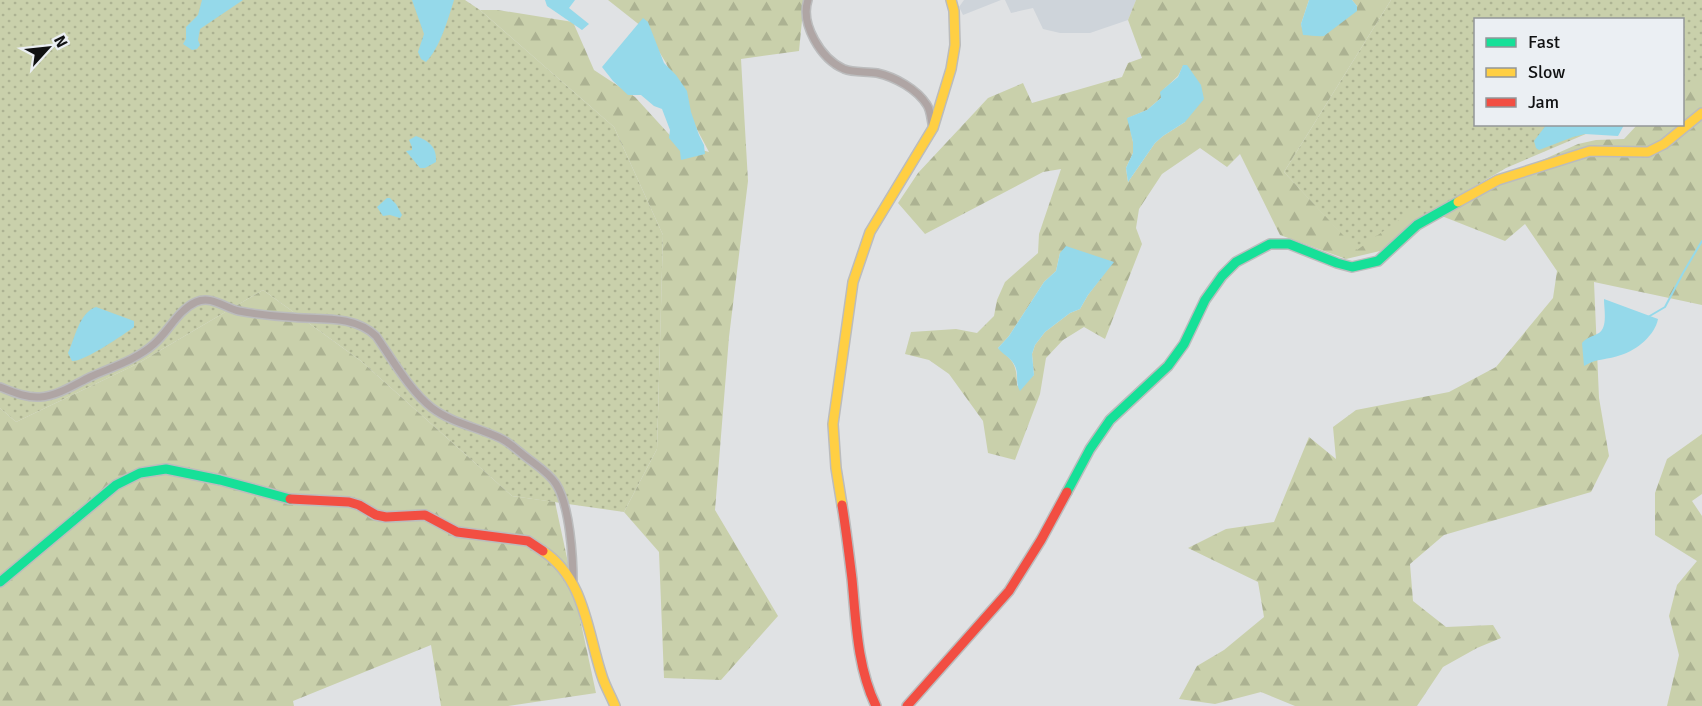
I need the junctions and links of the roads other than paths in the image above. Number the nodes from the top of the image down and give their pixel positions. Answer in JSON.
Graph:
{"nodes":[{"id":1,"x":808,"y":0,"type":"edge"},
{"id":2,"x":951,"y":0,"type":"edge"},
{"id":3,"x":1699,"y":115,"type":"edge"},
{"id":4,"x":933,"y":128,"type":"junction"},
{"id":5,"x":0,"y":387,"type":"edge"},
{"id":6,"x":0,"y":582,"type":"edge"},
{"id":7,"x":573,"y":583,"type":"junction"},
{"id":8,"x":615,"y":706,"type":"edge"},
{"id":9,"x":876,"y":706,"type":"edge"},
{"id":10,"x":907,"y":706,"type":"edge"}],
"edges":[{"from":1,"to":4,"type":"street"},
{"from":2,"to":4,"type":"street"},
{"from":3,"to":10,"type":"street"},
{"from":4,"to":9,"type":"street"},
{"from":5,"to":7,"type":"street"},
{"from":6,"to":7,"type":"street"},
{"from":7,"to":8,"type":"street"}]}
